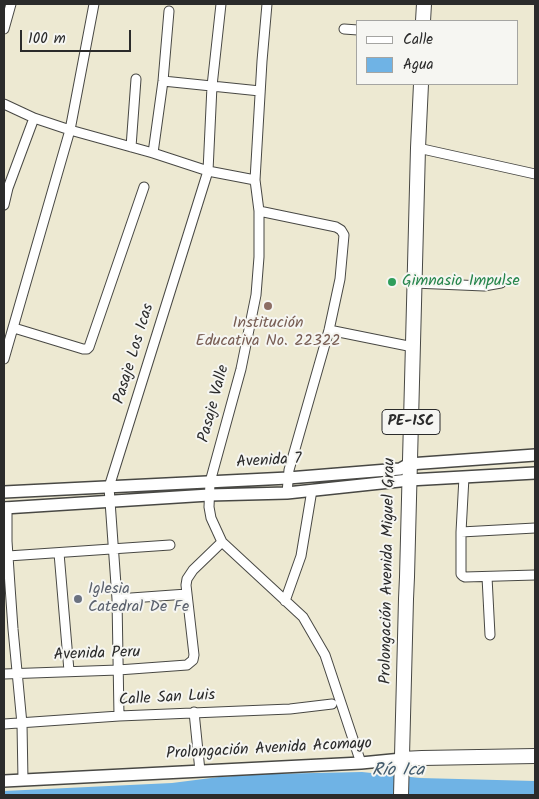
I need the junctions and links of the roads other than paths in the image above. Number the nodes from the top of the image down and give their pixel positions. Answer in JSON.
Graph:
{"nodes":[{"id":1,"x":11,"y":4,"type":"edge"},
{"id":2,"x":94,"y":4,"type":"edge"},
{"id":3,"x":221,"y":4,"type":"edge"},
{"id":4,"x":267,"y":4,"type":"edge"},
{"id":5,"x":424,"y":4,"type":"edge"},
{"id":6,"x":169,"y":11,"type":"dead end"},
{"id":7,"x":423,"y":20,"type":"edge"},
{"id":8,"x":4,"y":29,"type":"edge"},
{"id":9,"x":344,"y":29,"type":"dead end"},
{"id":10,"x":356,"y":30,"type":"edge"},
{"id":11,"x":136,"y":79,"type":"dead end"},
{"id":12,"x":163,"y":81,"type":"junction"},
{"id":13,"x":421,"y":85,"type":"edge"},
{"id":14,"x":212,"y":86,"type":"junction"},
{"id":15,"x":260,"y":91,"type":"junction"},
{"id":16,"x":4,"y":104,"type":"edge"},
{"id":17,"x":34,"y":118,"type":"junction"},
{"id":18,"x":70,"y":130,"type":"junction"},
{"id":19,"x":131,"y":147,"type":"junction"},
{"id":20,"x":418,"y":148,"type":"junction"},
{"id":21,"x":153,"y":153,"type":"junction"},
{"id":22,"x":208,"y":171,"type":"junction"},
{"id":23,"x":535,"y":174,"type":"edge"},
{"id":24,"x":255,"y":180,"type":"junction"},
{"id":25,"x":6,"y":187,"type":"edge"},
{"id":26,"x":144,"y":187,"type":"dead end"},
{"id":27,"x":4,"y":205,"type":"edge"},
{"id":28,"x":259,"y":211,"type":"junction"},
{"id":29,"x":414,"y":283,"type":"junction"},
{"id":30,"x":501,"y":283,"type":"dead end"},
{"id":31,"x":14,"y":328,"type":"junction"},
{"id":32,"x":329,"y":330,"type":"junction"},
{"id":33,"x":413,"y":347,"type":"junction"},
{"id":34,"x":4,"y":359,"type":"edge"},
{"id":35,"x":535,"y":455,"type":"edge"},
{"id":36,"x":409,"y":464,"type":"junction"},
{"id":37,"x":535,"y":473,"type":"edge"},
{"id":38,"x":464,"y":477,"type":"junction"},
{"id":39,"x":288,"y":478,"type":"junction"},
{"id":40,"x":410,"y":480,"type":"junction"},
{"id":41,"x":210,"y":482,"type":"junction"},
{"id":42,"x":109,"y":488,"type":"junction"},
{"id":43,"x":312,"y":490,"type":"junction"},
{"id":44,"x":4,"y":492,"type":"edge"},
{"id":45,"x":287,"y":493,"type":"junction"},
{"id":46,"x":209,"y":495,"type":"junction"},
{"id":47,"x":109,"y":502,"type":"junction"},
{"id":48,"x":6,"y":508,"type":"edge"},
{"id":49,"x":535,"y":528,"type":"edge"},
{"id":50,"x":461,"y":532,"type":"junction"},
{"id":51,"x":5,"y":541,"type":"edge"},
{"id":52,"x":222,"y":542,"type":"junction"},
{"id":53,"x":170,"y":545,"type":"dead end"},
{"id":54,"x":112,"y":548,"type":"junction"},
{"id":55,"x":59,"y":553,"type":"junction"},
{"id":56,"x":8,"y":556,"type":"junction"},
{"id":57,"x":535,"y":575,"type":"edge"},
{"id":58,"x":487,"y":577,"type":"junction"},
{"id":59,"x":7,"y":586,"type":"edge"},
{"id":60,"x":187,"y":594,"type":"junction"},
{"id":61,"x":117,"y":599,"type":"junction"},
{"id":62,"x":285,"y":601,"type":"junction"},
{"id":63,"x":8,"y":629,"type":"edge"},
{"id":64,"x":490,"y":635,"type":"dead end"},
{"id":65,"x":118,"y":670,"type":"junction"},
{"id":66,"x":69,"y":671,"type":"junction"},
{"id":67,"x":18,"y":673,"type":"junction"},
{"id":68,"x":4,"y":674,"type":"edge"},
{"id":69,"x":332,"y":704,"type":"dead end"},
{"id":70,"x":194,"y":712,"type":"junction"},
{"id":71,"x":118,"y":716,"type":"junction"},
{"id":72,"x":4,"y":724,"type":"edge"},
{"id":73,"x":22,"y":724,"type":"junction"},
{"id":74,"x":535,"y":756,"type":"edge"},
{"id":75,"x":361,"y":763,"type":"junction"},
{"id":76,"x":401,"y":765,"type":"junction"},
{"id":77,"x":200,"y":771,"type":"junction"},
{"id":78,"x":23,"y":780,"type":"junction"},
{"id":79,"x":4,"y":781,"type":"edge"},
{"id":80,"x":401,"y":795,"type":"edge"}],
"edges":[{"from":1,"to":8,"type":"street"},
{"from":2,"to":18,"type":"street"},
{"from":3,"to":14,"type":"street","name":"Pasaje Los Icas"},
{"from":4,"to":15,"type":"street","name":"Pasaje Valle"},
{"from":5,"to":7,"type":"main road"},
{"from":6,"to":12,"type":"street"},
{"from":9,"to":10,"type":"street"},
{"from":11,"to":19,"type":"street"},
{"from":12,"to":14,"type":"street"},
{"from":12,"to":21,"type":"street"},
{"from":13,"to":20,"type":"main road","name":"Prolongación Avenida Miguel Grau","number":"PE-1SC"},
{"from":14,"to":15,"type":"street"},
{"from":14,"to":22,"type":"street","name":"Pasaje Los Icas"},
{"from":15,"to":24,"type":"street","name":"Pasaje Valle"},
{"from":16,"to":17,"type":"street"},
{"from":17,"to":18,"type":"street"},
{"from":17,"to":25,"type":"street"},
{"from":18,"to":19,"type":"street"},
{"from":18,"to":31,"type":"street"},
{"from":19,"to":21,"type":"street"},
{"from":20,"to":23,"type":"street"},
{"from":20,"to":29,"type":"main road","name":"Prolongación Avenida Miguel Grau","number":"PE-1SC"},
{"from":21,"to":22,"type":"street"},
{"from":22,"to":24,"type":"street"},
{"from":22,"to":42,"type":"street","name":"Pasaje Los Icas"},
{"from":24,"to":28,"type":"street","name":"Pasaje Valle"},
{"from":25,"to":27,"type":"street"},
{"from":26,"to":31,"type":"street"},
{"from":28,"to":32,"type":"street"},
{"from":28,"to":41,"type":"street","name":"Pasaje Valle"},
{"from":29,"to":30,"type":"street"},
{"from":29,"to":33,"type":"main road","name":"Prolongación Avenida Miguel Grau","number":"PE-1SC"},
{"from":31,"to":34,"type":"street"},
{"from":32,"to":33,"type":"street"},
{"from":32,"to":39,"type":"street"},
{"from":33,"to":36,"type":"main road","name":"Prolongación Avenida Miguel Grau","number":"PE-1SC"},
{"from":35,"to":36,"type":"street","name":"Avenida 7"},
{"from":36,"to":39,"type":"street","name":"Avenida 7"},
{"from":36,"to":40,"type":"main road","name":"Prolongación Avenida Miguel Grau","number":"PE-1SC"},
{"from":37,"to":38,"type":"street","name":"Avenida 7"},
{"from":38,"to":40,"type":"street","name":"Avenida 7"},
{"from":38,"to":50,"type":"street"},
{"from":39,"to":41,"type":"street","name":"Avenida 7"},
{"from":39,"to":45,"type":"street"},
{"from":40,"to":43,"type":"street","name":"Avenida 7"},
{"from":40,"to":76,"type":"main road","name":"Prolongación Avenida Miguel Grau","number":"PE-1SC"},
{"from":41,"to":42,"type":"street","name":"Avenida 7"},
{"from":41,"to":46,"type":"street","name":"Pasaje Valle"},
{"from":42,"to":44,"type":"street","name":"Avenida 7"},
{"from":42,"to":47,"type":"street","name":"Pasaje Los Icas"},
{"from":43,"to":45,"type":"street","name":"Avenida 7"},
{"from":43,"to":62,"type":"street"},
{"from":45,"to":46,"type":"street","name":"Avenida 7"},
{"from":46,"to":47,"type":"street","name":"Avenida 7"},
{"from":46,"to":52,"type":"street","name":"Pasaje Valle"},
{"from":47,"to":48,"type":"street","name":"Avenida 7"},
{"from":47,"to":54,"type":"street","name":"Pasaje Los Icas"},
{"from":48,"to":51,"type":"street"},
{"from":49,"to":50,"type":"street"},
{"from":50,"to":58,"type":"street"},
{"from":51,"to":56,"type":"street"},
{"from":52,"to":60,"type":"street"},
{"from":52,"to":62,"type":"street","name":"Pasaje Valle"},
{"from":53,"to":54,"type":"street"},
{"from":54,"to":55,"type":"street"},
{"from":54,"to":61,"type":"street","name":"Pasaje Los Icas"},
{"from":55,"to":56,"type":"street"},
{"from":55,"to":66,"type":"street"},
{"from":56,"to":59,"type":"street"},
{"from":57,"to":58,"type":"street"},
{"from":58,"to":64,"type":"street"},
{"from":59,"to":63,"type":"street"},
{"from":60,"to":61,"type":"street"},
{"from":60,"to":65,"type":"street","name":"Avenida Peru"},
{"from":61,"to":65,"type":"street","name":"Pasaje Los Icas"},
{"from":62,"to":75,"type":"street","name":"Pasaje Valle"},
{"from":63,"to":67,"type":"street"},
{"from":65,"to":66,"type":"street","name":"Avenida Peru"},
{"from":65,"to":71,"type":"street","name":"Pasaje Los Icas"},
{"from":66,"to":67,"type":"street","name":"Avenida Peru"},
{"from":67,"to":68,"type":"street","name":"Avenida Peru"},
{"from":67,"to":73,"type":"street"},
{"from":69,"to":70,"type":"street","name":"Calle San Luis"},
{"from":70,"to":71,"type":"street","name":"Calle San Luis"},
{"from":70,"to":77,"type":"street"},
{"from":71,"to":73,"type":"street","name":"Calle San Luis"},
{"from":72,"to":73,"type":"street","name":"Calle San Luis"},
{"from":73,"to":78,"type":"street"},
{"from":74,"to":76,"type":"main road","name":"Prolongación Avenida Acomayo"},
{"from":75,"to":76,"type":"street","name":"Prolongación Avenida Acomayo"},
{"from":75,"to":77,"type":"street","name":"Prolongación Avenida Acomayo"},
{"from":76,"to":80,"type":"main road","name":"Prolongación Avenida Miguel Grau"},
{"from":77,"to":78,"type":"street","name":"Prolongación Avenida Acomayo"},
{"from":78,"to":79,"type":"street","name":"Prolongación Avenida Acomayo"}]}
